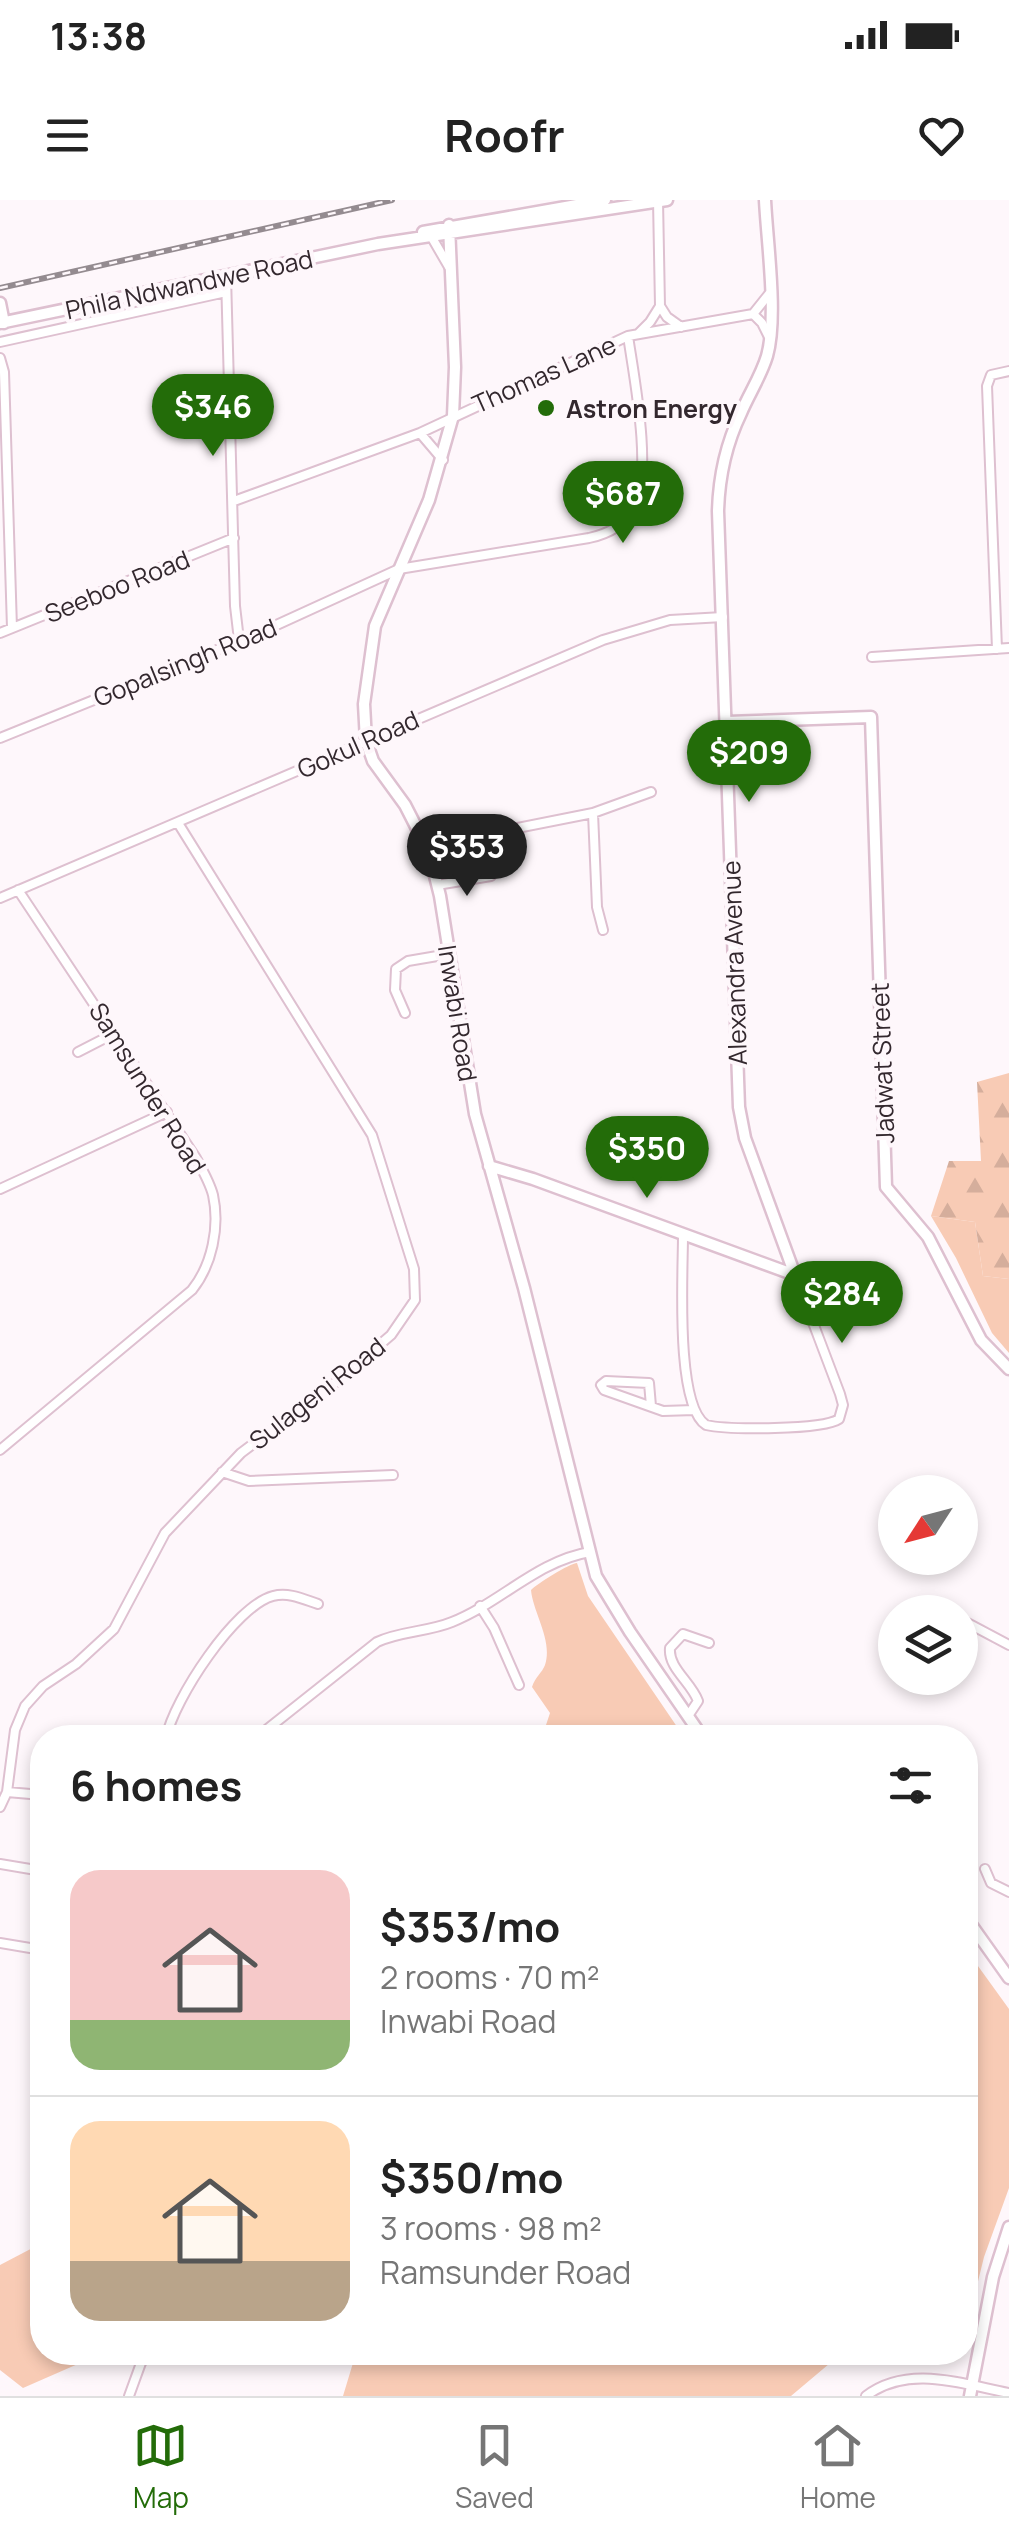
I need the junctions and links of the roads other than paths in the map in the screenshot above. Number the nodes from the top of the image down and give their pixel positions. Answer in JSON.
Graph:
{"nodes":[{"id":1,"x":604,"y":200,"type":"edge"},
{"id":2,"x":765,"y":200,"type":"edge"},
{"id":3,"x":661,"y":201,"type":"edge"},
{"id":4,"x":450,"y":230,"type":"junction"},
{"id":5,"x":430,"y":236,"type":"junction"},
{"id":6,"x":378,"y":244,"type":"junction"},
{"id":7,"x":226,"y":276,"type":"junction"},
{"id":8,"x":452,"y":276,"type":"junction"},
{"id":9,"x":226,"y":292,"type":"junction"},
{"id":10,"x":769,"y":294,"type":"junction"},
{"id":11,"x":0,"y":303,"type":"edge"},
{"id":12,"x":660,"y":306,"type":"junction"},
{"id":13,"x":753,"y":314,"type":"junction"},
{"id":14,"x":2,"y":323,"type":"edge"},
{"id":15,"x":681,"y":327,"type":"junction"},
{"id":16,"x":639,"y":333,"type":"junction"},
{"id":17,"x":628,"y":336,"type":"junction"},
{"id":18,"x":770,"y":339,"type":"junction"},
{"id":19,"x":0,"y":342,"type":"edge"},
{"id":20,"x":0,"y":358,"type":"edge"},
{"id":21,"x":1009,"y":371,"type":"edge"},
{"id":22,"x":453,"y":416,"type":"junction"},
{"id":23,"x":420,"y":434,"type":"junction"},
{"id":24,"x":443,"y":460,"type":"junction"},
{"id":25,"x":234,"y":500,"type":"junction"},
{"id":26,"x":234,"y":538,"type":"junction"},
{"id":27,"x":399,"y":569,"type":"junction"},
{"id":28,"x":369,"y":583,"type":"junction"},
{"id":29,"x":390,"y":588,"type":"junction"},
{"id":30,"x":723,"y":617,"type":"junction"},
{"id":31,"x":12,"y":628,"type":"junction"},
{"id":32,"x":0,"y":633,"type":"edge"},
{"id":33,"x":239,"y":640,"type":"junction"},
{"id":34,"x":1009,"y":648,"type":"edge"},
{"id":35,"x":997,"y":649,"type":"junction"},
{"id":36,"x":872,"y":658,"type":"dead end"},
{"id":37,"x":727,"y":722,"type":"junction"},
{"id":38,"x":0,"y":738,"type":"edge"},
{"id":39,"x":366,"y":741,"type":"junction"},
{"id":40,"x":651,"y":792,"type":"dead end"},
{"id":41,"x":593,"y":812,"type":"junction"},
{"id":42,"x":178,"y":822,"type":"junction"},
{"id":43,"x":427,"y":846,"type":"junction"},
{"id":44,"x":491,"y":876,"type":"dead end"},
{"id":45,"x":437,"y":885,"type":"junction"},
{"id":46,"x":18,"y":890,"type":"junction"},
{"id":47,"x":0,"y":898,"type":"edge"},
{"id":48,"x":603,"y":930,"type":"dead end"},
{"id":49,"x":449,"y":954,"type":"junction"},
{"id":50,"x":405,"y":1014,"type":"dead end"},
{"id":51,"x":115,"y":1033,"type":"junction"},
{"id":52,"x":78,"y":1052,"type":"dead end"},
{"id":53,"x":167,"y":1112,"type":"junction"},
{"id":54,"x":489,"y":1166,"type":"junction"},
{"id":55,"x":0,"y":1189,"type":"edge"},
{"id":56,"x":683,"y":1236,"type":"junction"},
{"id":57,"x":795,"y":1275,"type":"junction"},
{"id":58,"x":1009,"y":1369,"type":"edge"},
{"id":59,"x":652,"y":1406,"type":"junction"},
{"id":60,"x":694,"y":1410,"type":"junction"},
{"id":61,"x":0,"y":1450,"type":"edge"},
{"id":62,"x":222,"y":1472,"type":"junction"},
{"id":63,"x":393,"y":1475,"type":"dead end"},
{"id":64,"x":590,"y":1552,"type":"junction"},
{"id":65,"x":318,"y":1604,"type":"dead end"},
{"id":66,"x":480,"y":1606,"type":"junction"},
{"id":67,"x":978,"y":1629,"type":"edge"},
{"id":68,"x":709,"y":1643,"type":"dead end"},
{"id":69,"x":1009,"y":1645,"type":"edge"},
{"id":70,"x":519,"y":1685,"type":"dead end"},
{"id":71,"x":688,"y":1716,"type":"junction"},
{"id":72,"x":171,"y":1725,"type":"edge"},
{"id":73,"x":272,"y":1725,"type":"edge"},
{"id":74,"x":695,"y":1725,"type":"edge"},
{"id":75,"x":7,"y":1792,"type":"junction"},
{"id":76,"x":30,"y":1794,"type":"edge"},
{"id":77,"x":0,"y":1808,"type":"edge"},
{"id":78,"x":0,"y":1864,"type":"edge"},
{"id":79,"x":30,"y":1869,"type":"edge"},
{"id":80,"x":985,"y":1870,"type":"dead end"},
{"id":81,"x":1009,"y":1892,"type":"edge"},
{"id":82,"x":978,"y":1934,"type":"edge"},
{"id":83,"x":0,"y":1943,"type":"edge"},
{"id":84,"x":30,"y":1948,"type":"edge"},
{"id":85,"x":1009,"y":1978,"type":"edge"},
{"id":86,"x":1009,"y":2227,"type":"edge"},
{"id":87,"x":978,"y":2355,"type":"edge"},
{"id":88,"x":140,"y":2365,"type":"edge"},
{"id":89,"x":976,"y":2365,"type":"edge"},
{"id":90,"x":971,"y":2391,"type":"edge"},
{"id":91,"x":1009,"y":2393,"type":"edge"},
{"id":92,"x":129,"y":2396,"type":"edge"},
{"id":93,"x":866,"y":2396,"type":"edge"}],
"edges":[{"from":1,"to":4,"type":"street","name":"Phila Ndwandwe Road"},
{"from":2,"to":10,"type":"street","name":"Alexandra Avenue"},
{"from":3,"to":4,"type":"street","name":"Phila Ndwandwe Road"},
{"from":3,"to":12,"type":"street"},
{"from":4,"to":5,"type":"street","name":"Phila Ndwandwe Road"},
{"from":4,"to":6,"type":"street","name":"Phila Ndwandwe Road"},
{"from":4,"to":8,"type":"street","name":"Inwabi Road"},
{"from":5,"to":6,"type":"street","name":"Phila Ndwandwe Road"},
{"from":5,"to":8,"type":"street","name":"Inwabi Road"},
{"from":6,"to":7,"type":"street","name":"Phila Ndwandwe Road"},
{"from":7,"to":9,"type":"street"},
{"from":7,"to":14,"type":"street","name":"Phila Ndwandwe Road"},
{"from":8,"to":22,"type":"street","name":"Inwabi Road"},
{"from":9,"to":19,"type":"street","name":"Phila Ndwandwe Road"},
{"from":9,"to":25,"type":"street"},
{"from":10,"to":13,"type":"street"},
{"from":10,"to":18,"type":"street","name":"Alexandra Avenue"},
{"from":11,"to":14,"type":"street"},
{"from":12,"to":15,"type":"street"},
{"from":12,"to":16,"type":"street"},
{"from":13,"to":15,"type":"street","name":"Thomas Lane"},
{"from":13,"to":18,"type":"street"},
{"from":15,"to":16,"type":"street","name":"Thomas Lane"},
{"from":16,"to":17,"type":"street","name":"Thomas Lane"},
{"from":17,"to":22,"type":"street","name":"Thomas Lane"},
{"from":17,"to":27,"type":"street","name":"Gopalsingh Road"},
{"from":18,"to":30,"type":"street","name":"Alexandra Avenue"},
{"from":20,"to":31,"type":"street"},
{"from":21,"to":35,"type":"street"},
{"from":22,"to":23,"type":"street","name":"Thomas Lane"},
{"from":22,"to":24,"type":"street","name":"Inwabi Road"},
{"from":23,"to":24,"type":"street"},
{"from":23,"to":25,"type":"street","name":"Thomas Lane"},
{"from":24,"to":27,"type":"street","name":"Inwabi Road"},
{"from":25,"to":26,"type":"street"},
{"from":26,"to":31,"type":"street","name":"Seeboo Road"},
{"from":26,"to":33,"type":"street"},
{"from":27,"to":28,"type":"street","name":"Gopalsingh Road"},
{"from":27,"to":29,"type":"street","name":"Inwabi Road"},
{"from":28,"to":29,"type":"street"},
{"from":28,"to":33,"type":"street","name":"Gopalsingh Road"},
{"from":29,"to":39,"type":"street","name":"Inwabi Road"},
{"from":30,"to":37,"type":"street","name":"Alexandra Avenue"},
{"from":30,"to":39,"type":"street","name":"Gokul Road"},
{"from":31,"to":32,"type":"street","name":"Seeboo Road"},
{"from":33,"to":38,"type":"street","name":"Gopalsingh Road"},
{"from":34,"to":35,"type":"street"},
{"from":35,"to":36,"type":"street"},
{"from":37,"to":57,"type":"street","name":"Alexandra Avenue"},
{"from":37,"to":58,"type":"street","name":"Jadwat Street"},
{"from":39,"to":42,"type":"street","name":"Gokul Road"},
{"from":39,"to":43,"type":"street","name":"Inwabi Road"},
{"from":40,"to":41,"type":"street"},
{"from":41,"to":43,"type":"street"},
{"from":41,"to":48,"type":"street"},
{"from":42,"to":46,"type":"street","name":"Gokul Road"},
{"from":42,"to":62,"type":"street","name":"Sulageni Road"},
{"from":43,"to":45,"type":"street","name":"Inwabi Road"},
{"from":44,"to":45,"type":"street"},
{"from":45,"to":49,"type":"street","name":"Inwabi Road"},
{"from":46,"to":47,"type":"street","name":"Gokul Road"},
{"from":46,"to":51,"type":"street","name":"Samsunder Road"},
{"from":49,"to":50,"type":"street"},
{"from":49,"to":54,"type":"street","name":"Inwabi Road"},
{"from":51,"to":52,"type":"street"},
{"from":51,"to":53,"type":"street","name":"Samsunder Road"},
{"from":53,"to":55,"type":"street"},
{"from":53,"to":61,"type":"street","name":"Samsunder Road"},
{"from":54,"to":56,"type":"street"},
{"from":54,"to":64,"type":"street","name":"Inwabi Road"},
{"from":56,"to":57,"type":"street"},
{"from":56,"to":60,"type":"street"},
{"from":57,"to":60,"type":"street","name":"Alexandra Avenue"},
{"from":59,"to":59,"type":"street"},
{"from":59,"to":60,"type":"street"},
{"from":62,"to":63,"type":"street"},
{"from":62,"to":75,"type":"street","name":"Sulageni Road"},
{"from":64,"to":66,"type":"street"},
{"from":64,"to":71,"type":"street","name":"Inwabi Road"},
{"from":65,"to":72,"type":"street"},
{"from":66,"to":70,"type":"street"},
{"from":66,"to":73,"type":"street"},
{"from":67,"to":69,"type":"street"},
{"from":68,"to":71,"type":"street"},
{"from":71,"to":74,"type":"street","name":"Inwabi Road"},
{"from":75,"to":76,"type":"street"},
{"from":75,"to":77,"type":"street"},
{"from":78,"to":79,"type":"street"},
{"from":80,"to":81,"type":"street"},
{"from":82,"to":85,"type":"street"},
{"from":83,"to":84,"type":"street"},
{"from":86,"to":87,"type":"street"},
{"from":88,"to":92,"type":"street"},
{"from":89,"to":90,"type":"street"},
{"from":90,"to":91,"type":"street"},
{"from":90,"to":93,"type":"street"}]}
